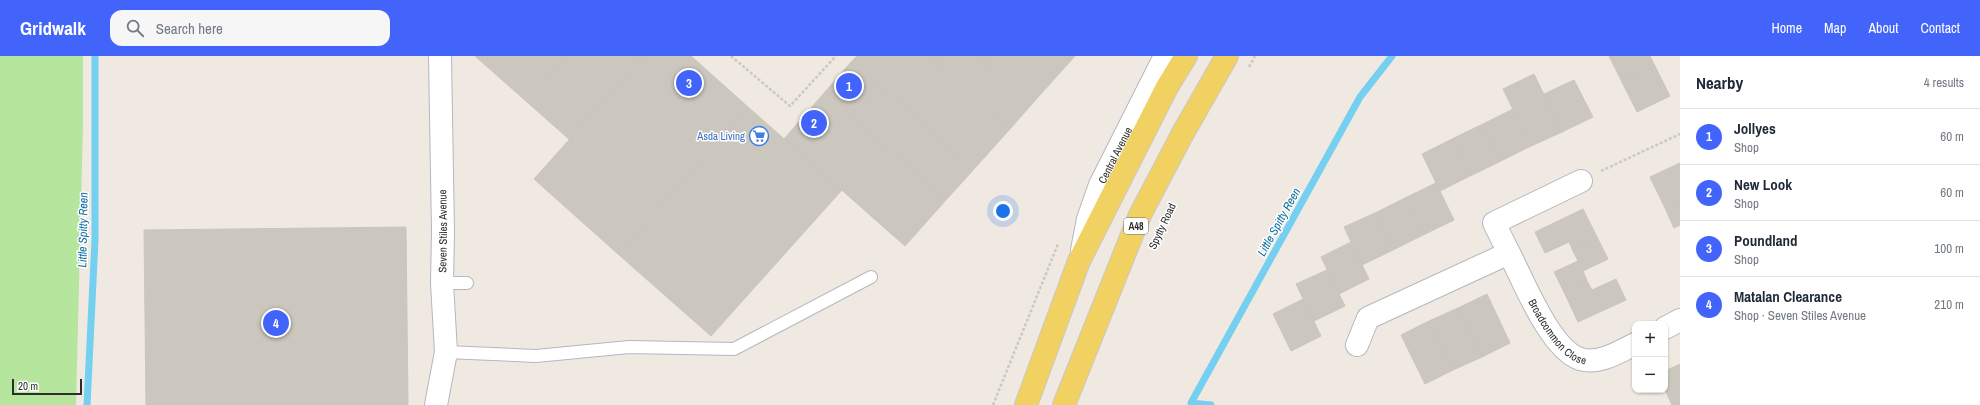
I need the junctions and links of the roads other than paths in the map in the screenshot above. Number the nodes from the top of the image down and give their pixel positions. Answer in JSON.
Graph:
{"nodes":[{"id":1,"x":440,"y":56,"type":"edge"},
{"id":2,"x":1166,"y":56,"type":"edge"},
{"id":3,"x":1186,"y":56,"type":"edge"},
{"id":4,"x":1227,"y":56,"type":"edge"},
{"id":5,"x":1581,"y":181,"type":"road end"},
{"id":6,"x":1509,"y":253,"type":"junction"},
{"id":7,"x":1080,"y":261,"type":"junction"},
{"id":8,"x":871,"y":277,"type":"dead end"},
{"id":9,"x":442,"y":283,"type":"junction"},
{"id":10,"x":467,"y":283,"type":"dead end"},
{"id":11,"x":1680,"y":320,"type":"edge"},
{"id":12,"x":1668,"y":326,"type":"edge"},
{"id":13,"x":1094,"y":329,"type":"junction"},
{"id":14,"x":1357,"y":345,"type":"dead end"},
{"id":15,"x":1632,"y":346,"type":"edge"},
{"id":16,"x":446,"y":352,"type":"junction"},
{"id":17,"x":436,"y":405,"type":"edge"},
{"id":18,"x":1026,"y":405,"type":"edge"},
{"id":19,"x":1064,"y":405,"type":"edge"},
{"id":20,"x":1072,"y":405,"type":"edge"}],
"edges":[{"from":1,"to":9,"type":"street","name":"Seven Stiles Avenue"},
{"from":2,"to":7,"type":"street","name":"Central Avenue"},
{"from":3,"to":7,"type":"main road"},
{"from":4,"to":13,"type":"main road","number":"A48"},
{"from":5,"to":6,"type":"street","name":"Broadcommon Close"},
{"from":6,"to":14,"type":"street"},
{"from":6,"to":15,"type":"street","name":"Broadcommon Close"},
{"from":7,"to":18,"type":"main road"},
{"from":8,"to":16,"type":"lane"},
{"from":9,"to":10,"type":"lane"},
{"from":9,"to":16,"type":"street","name":"Seven Stiles Avenue"},
{"from":11,"to":12,"type":"street"},
{"from":13,"to":19,"type":"main road","number":"A48"},
{"from":13,"to":20,"type":"street"},
{"from":16,"to":17,"type":"street","name":"Seven Stiles Avenue"}]}
